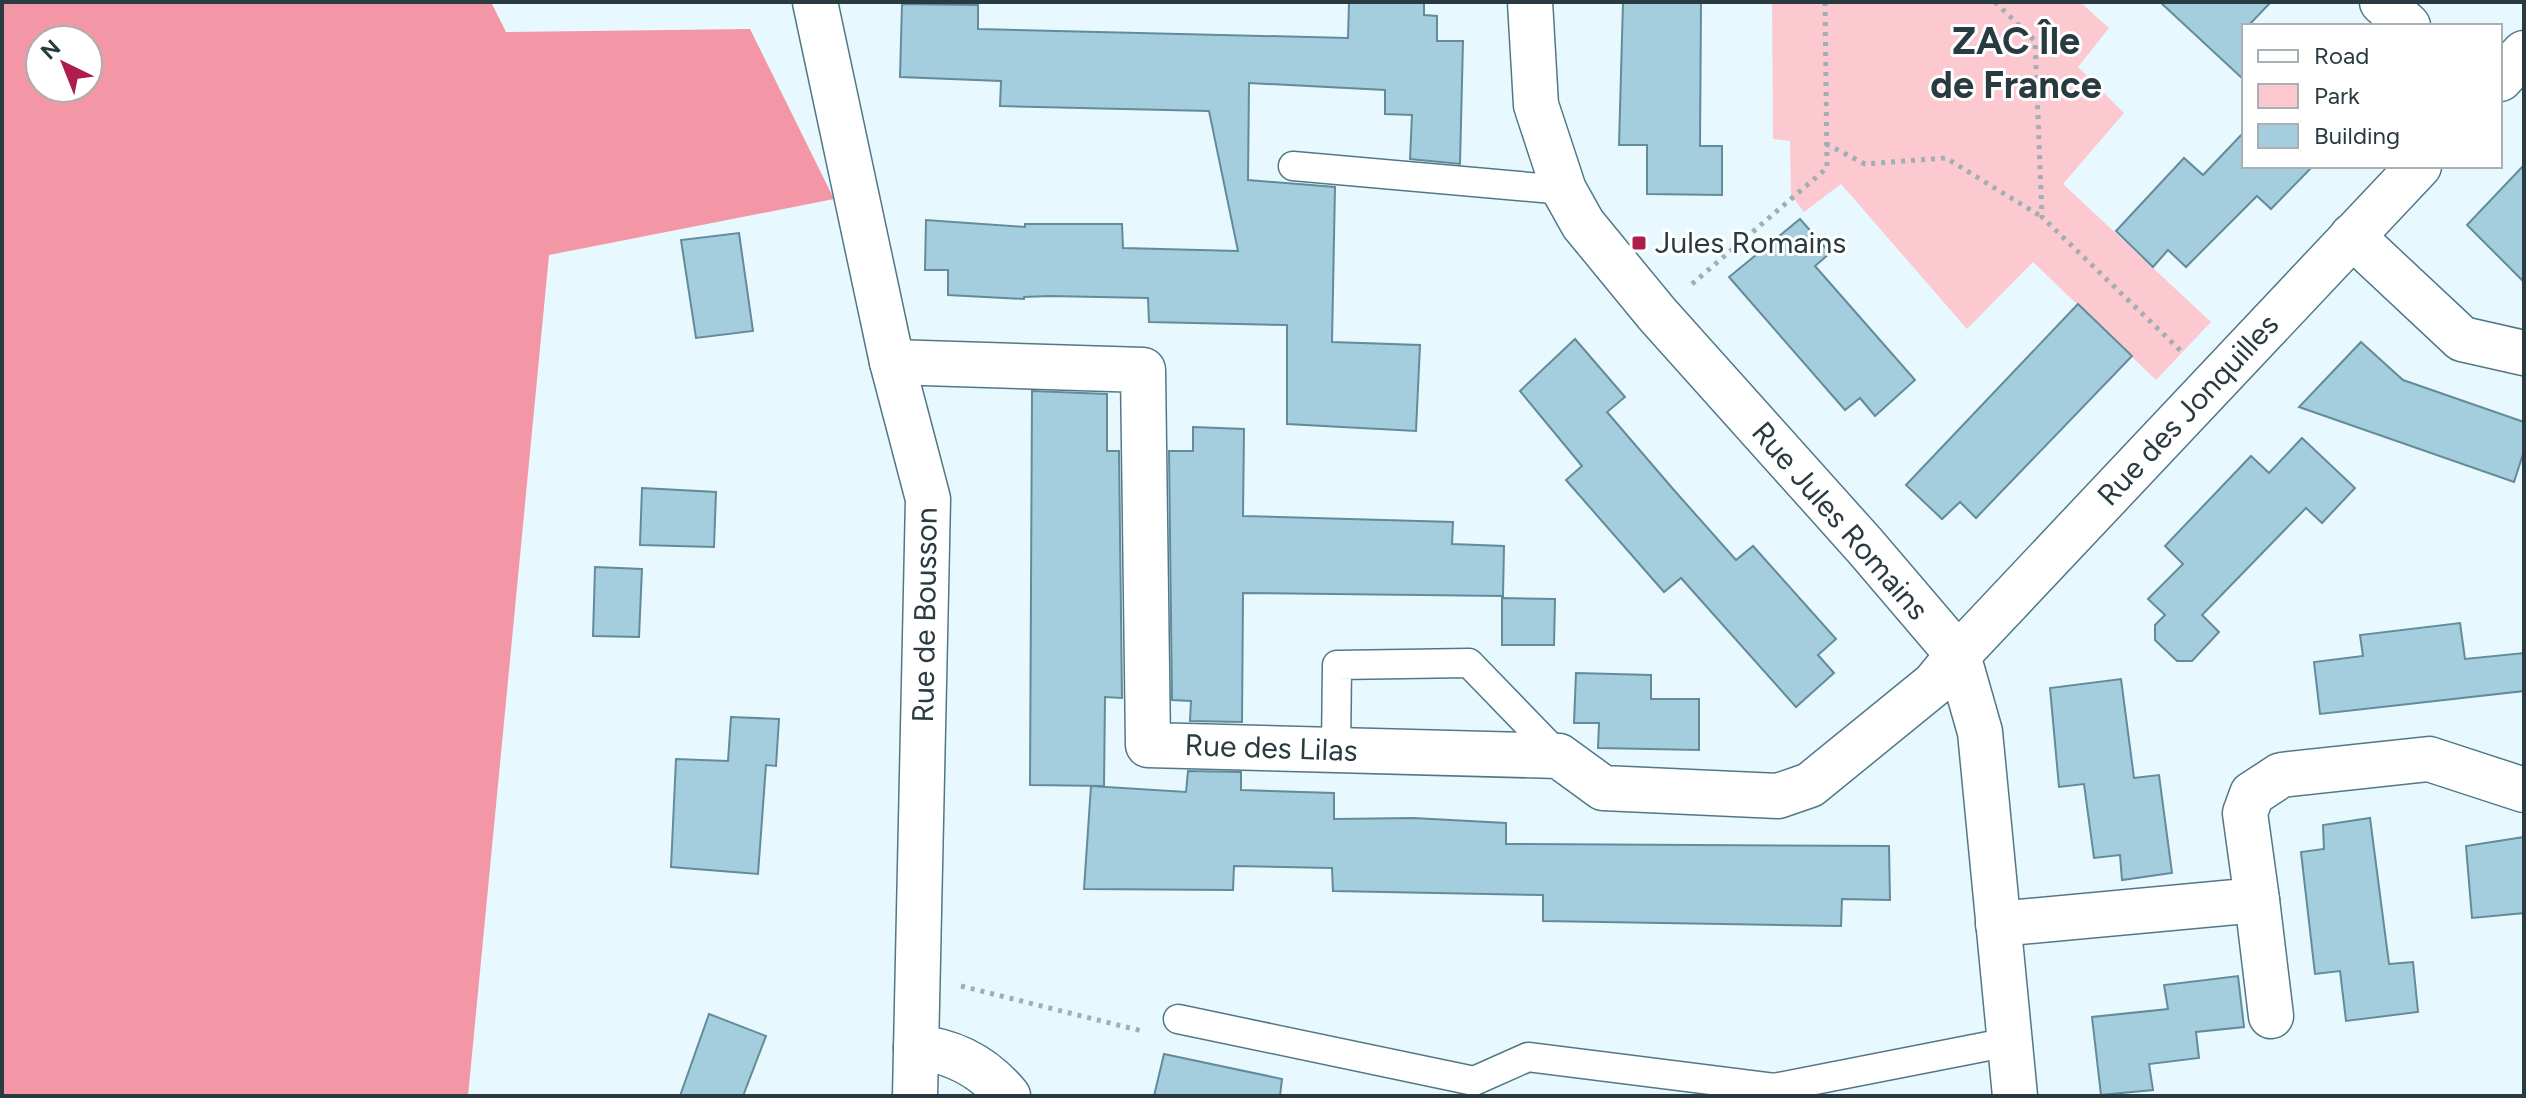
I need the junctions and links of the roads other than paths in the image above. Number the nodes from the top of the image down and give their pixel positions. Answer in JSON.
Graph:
{"nodes":[{"id":1,"x":815,"y":2,"type":"edge"},
{"id":2,"x":1530,"y":2,"type":"edge"},
{"id":3,"x":2382,"y":2,"type":"edge"},
{"id":4,"x":2406,"y":24,"type":"edge"},
{"id":5,"x":2524,"y":53,"type":"edge"},
{"id":6,"x":2502,"y":77,"type":"edge"},
{"id":7,"x":1293,"y":166,"type":"dead end"},
{"id":8,"x":2417,"y":168,"type":"edge"},
{"id":9,"x":1564,"y":190,"type":"junction"},
{"id":10,"x":2352,"y":236,"type":"junction"},
{"id":11,"x":2524,"y":353,"type":"edge"},
{"id":12,"x":892,"y":362,"type":"junction"},
{"id":13,"x":1958,"y":655,"type":"junction"},
{"id":14,"x":1336,"y":750,"type":"junction"},
{"id":15,"x":1559,"y":756,"type":"junction"},
{"id":16,"x":2524,"y":790,"type":"edge"},
{"id":17,"x":2257,"y":900,"type":"junction"},
{"id":18,"x":1998,"y":924,"type":"junction"},
{"id":19,"x":2271,"y":1016,"type":"dead end"},
{"id":20,"x":1178,"y":1019,"type":"road end"},
{"id":21,"x":2009,"y":1042,"type":"junction"},
{"id":22,"x":916,"y":1047,"type":"junction"},
{"id":23,"x":915,"y":1096,"type":"edge"},
{"id":24,"x":1008,"y":1096,"type":"edge"},
{"id":25,"x":2015,"y":1096,"type":"edge"}],
"edges":[{"from":1,"to":12,"type":"street","name":"Rue de Bousson"},
{"from":2,"to":9,"type":"street","name":"Rue Jules Romains"},
{"from":3,"to":4,"type":"street"},
{"from":5,"to":6,"type":"street"},
{"from":7,"to":9,"type":"lane"},
{"from":8,"to":10,"type":"street","name":"Rue des Jonquilles"},
{"from":9,"to":13,"type":"street","name":"Rue Jules Romains"},
{"from":10,"to":11,"type":"street"},
{"from":10,"to":13,"type":"street","name":"Rue des Jonquilles"},
{"from":12,"to":14,"type":"street","name":"Rue des Lilas"},
{"from":12,"to":22,"type":"street","name":"Rue de Bousson"},
{"from":13,"to":15,"type":"street"},
{"from":13,"to":18,"type":"street","name":"Rue Jules Romains"},
{"from":14,"to":15,"type":"street","name":"Rue des Lilas"},
{"from":14,"to":15,"type":"lane"},
{"from":16,"to":17,"type":"street"},
{"from":17,"to":18,"type":"street"},
{"from":17,"to":19,"type":"street"},
{"from":18,"to":21,"type":"street","name":"Rue Jules Romains"},
{"from":20,"to":21,"type":"lane"},
{"from":21,"to":25,"type":"street","name":"Rue Jules Romains"},
{"from":22,"to":23,"type":"street","name":"Rue de Bousson"},
{"from":22,"to":24,"type":"street"}]}
